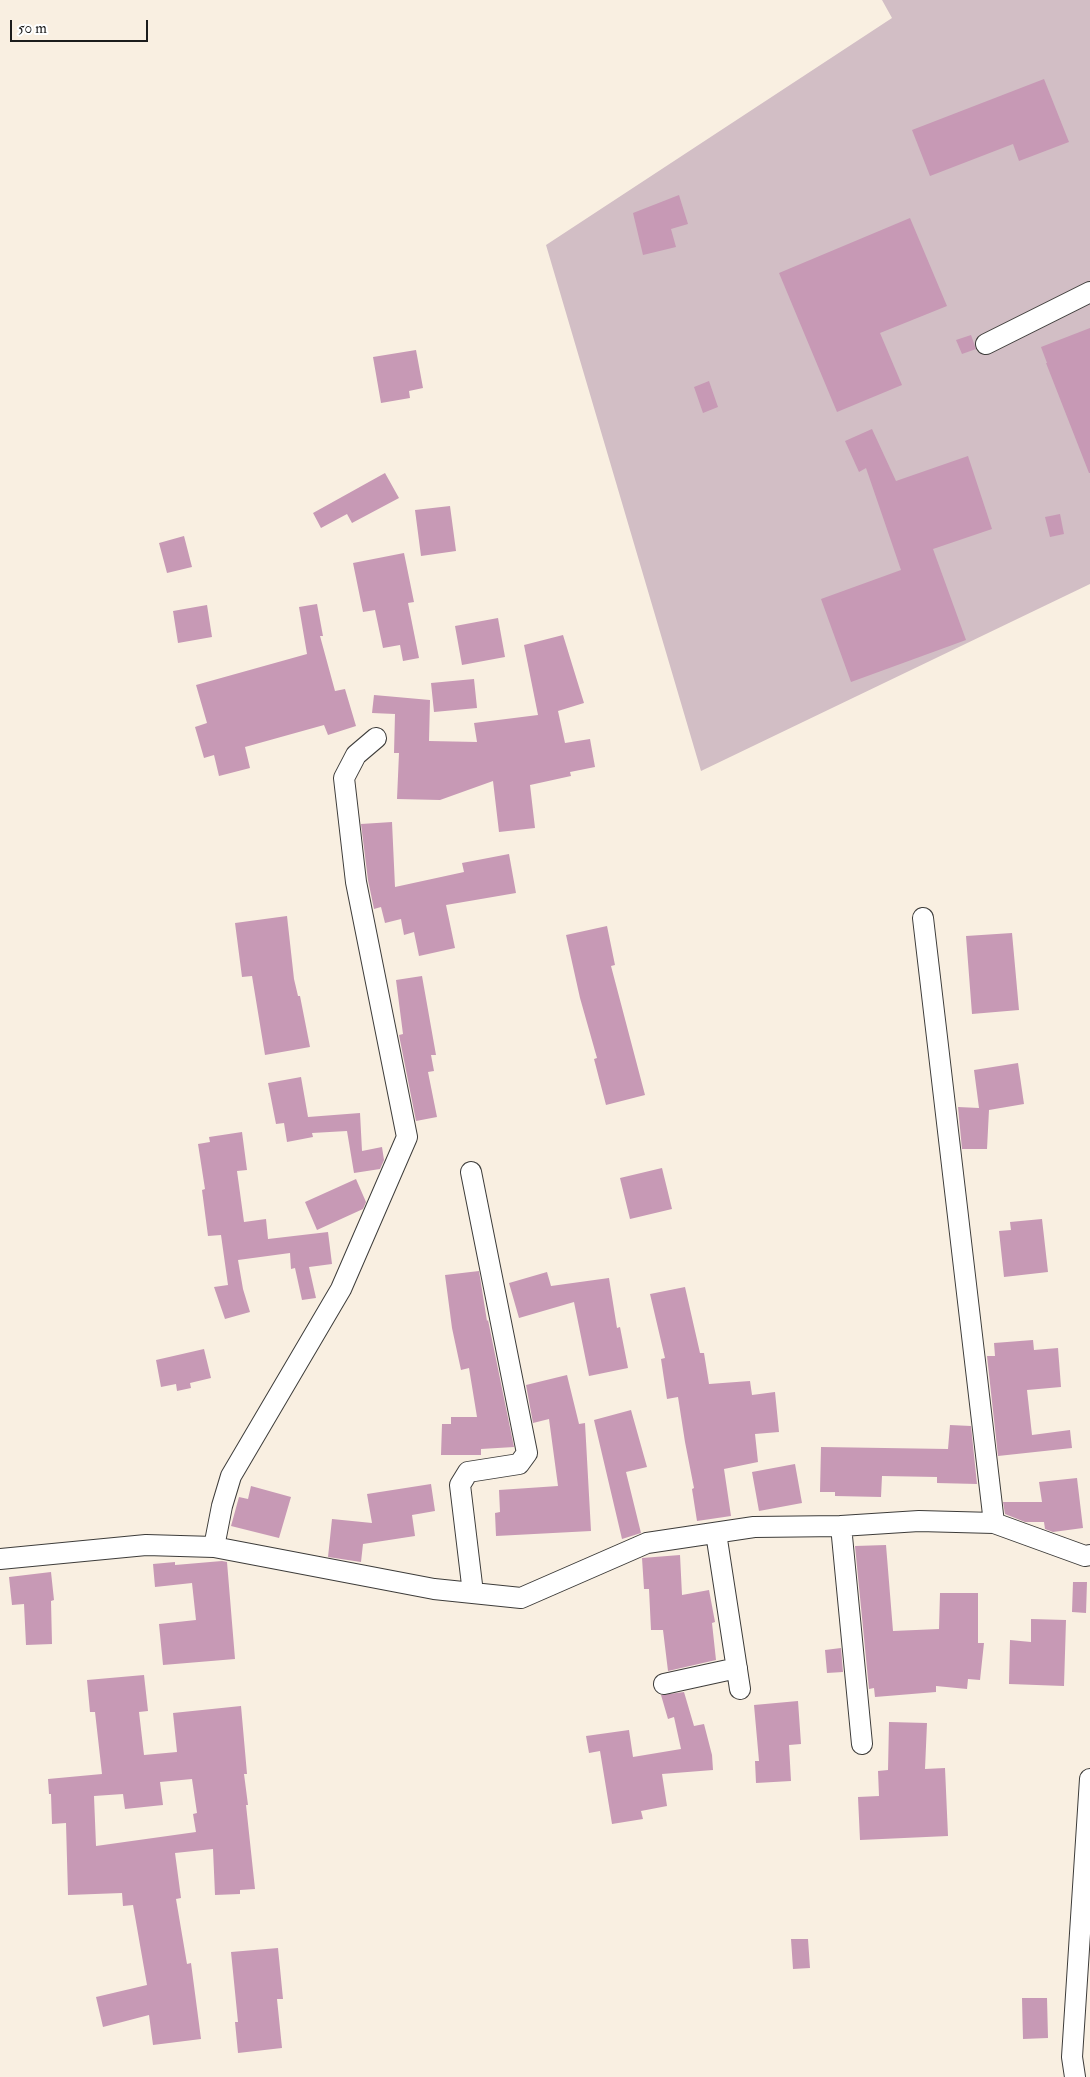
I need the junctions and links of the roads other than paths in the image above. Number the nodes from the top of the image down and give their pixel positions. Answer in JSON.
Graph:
{"nodes":[{"id":1,"x":1090,"y":292,"type":"edge"},
{"id":2,"x":986,"y":344,"type":"dead end"},
{"id":3,"x":376,"y":738,"type":"dead end"},
{"id":4,"x":923,"y":918,"type":"dead end"},
{"id":5,"x":471,"y":1172,"type":"dead end"},
{"id":6,"x":994,"y":1523,"type":"junction"},
{"id":7,"x":841,"y":1526,"type":"junction"},
{"id":8,"x":716,"y":1533,"type":"junction"},
{"id":9,"x":214,"y":1547,"type":"junction"},
{"id":10,"x":1090,"y":1556,"type":"edge"},
{"id":11,"x":0,"y":1559,"type":"edge"},
{"id":12,"x":473,"y":1593,"type":"junction"},
{"id":13,"x":736,"y":1668,"type":"junction"},
{"id":14,"x":664,"y":1684,"type":"dead end"},
{"id":15,"x":740,"y":1688,"type":"dead end"},
{"id":16,"x":862,"y":1744,"type":"dead end"},
{"id":17,"x":1090,"y":1779,"type":"edge"},
{"id":18,"x":1075,"y":2077,"type":"edge"}],
"edges":[{"from":1,"to":2,"type":"street"},
{"from":3,"to":9,"type":"street"},
{"from":4,"to":6,"type":"street"},
{"from":5,"to":12,"type":"street"},
{"from":6,"to":7,"type":"street"},
{"from":6,"to":10,"type":"street"},
{"from":7,"to":8,"type":"street"},
{"from":7,"to":16,"type":"street"},
{"from":8,"to":12,"type":"street"},
{"from":8,"to":13,"type":"street"},
{"from":9,"to":11,"type":"street"},
{"from":9,"to":12,"type":"street"},
{"from":13,"to":14,"type":"street"},
{"from":13,"to":15,"type":"street"},
{"from":17,"to":18,"type":"street"}]}
